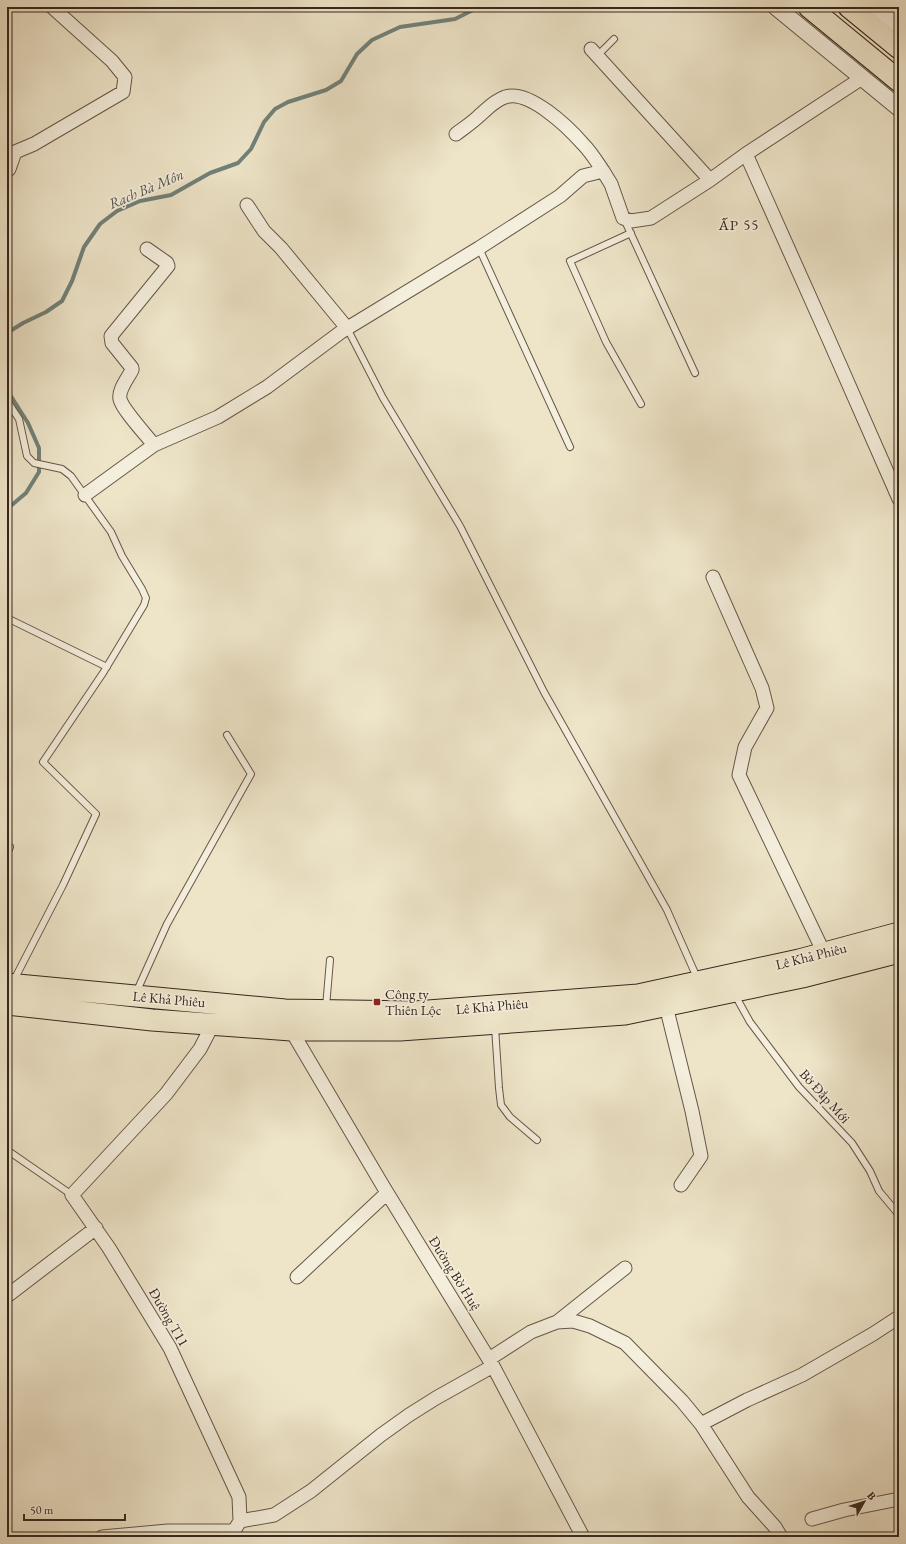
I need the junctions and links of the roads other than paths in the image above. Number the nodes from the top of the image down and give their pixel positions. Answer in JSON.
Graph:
{"nodes":[{"id":1,"x":52,"y":7,"type":"edge"},
{"id":2,"x":776,"y":7,"type":"edge"},
{"id":3,"x":810,"y":7,"type":"edge"},
{"id":4,"x":849,"y":7,"type":"edge"},
{"id":5,"x":874,"y":7,"type":"edge"},
{"id":6,"x":899,"y":28,"type":"edge"},
{"id":7,"x":614,"y":39,"type":"dead end"},
{"id":8,"x":899,"y":48,"type":"edge"},
{"id":9,"x":594,"y":53,"type":"joint"},
{"id":10,"x":862,"y":78,"type":"junction"},
{"id":11,"x":899,"y":81,"type":"edge"},
{"id":12,"x":899,"y":108,"type":"edge"},
{"id":13,"x":456,"y":134,"type":"dead end"},
{"id":14,"x":746,"y":154,"type":"junction"},
{"id":15,"x":7,"y":171,"type":"edge"},
{"id":16,"x":603,"y":171,"type":"junction"},
{"id":17,"x":710,"y":180,"type":"junction"},
{"id":18,"x":247,"y":205,"type":"dead end"},
{"id":19,"x":624,"y":218,"type":"junction"},
{"id":20,"x":631,"y":233,"type":"junction"},
{"id":21,"x":479,"y":248,"type":"junction"},
{"id":22,"x":147,"y":249,"type":"dead end"},
{"id":23,"x":347,"y":328,"type":"junction"},
{"id":24,"x":695,"y":373,"type":"dead end"},
{"id":25,"x":8,"y":404,"type":"edge"},
{"id":26,"x":641,"y":404,"type":"dead end"},
{"id":27,"x":154,"y":445,"type":"junction"},
{"id":28,"x":570,"y":447,"type":"dead end"},
{"id":29,"x":86,"y":495,"type":"junction"},
{"id":30,"x":899,"y":499,"type":"edge"},
{"id":31,"x":713,"y":577,"type":"dead end"},
{"id":32,"x":7,"y":618,"type":"edge"},
{"id":33,"x":107,"y":667,"type":"junction"},
{"id":34,"x":227,"y":735,"type":"dead end"},
{"id":35,"x":10,"y":847,"type":"dead end"},
{"id":36,"x":7,"y":854,"type":"edge"},
{"id":37,"x":899,"y":933,"type":"edge"},
{"id":38,"x":899,"y":952,"type":"edge"},
{"id":39,"x":824,"y":953,"type":"junction"},
{"id":40,"x":330,"y":960,"type":"dead end"},
{"id":41,"x":698,"y":981,"type":"junction"},
{"id":42,"x":9,"y":991,"type":"edge"},
{"id":43,"x":733,"y":992,"type":"junction"},
{"id":44,"x":135,"y":996,"type":"junction"},
{"id":45,"x":666,"y":1006,"type":"junction"},
{"id":46,"x":326,"y":1011,"type":"junction"},
{"id":47,"x":213,"y":1024,"type":"junction"},
{"id":48,"x":495,"y":1024,"type":"junction"},
{"id":49,"x":291,"y":1030,"type":"junction"},
{"id":50,"x":537,"y":1140,"type":"dead end"},
{"id":51,"x":7,"y":1150,"type":"edge"},
{"id":52,"x":681,"y":1185,"type":"dead end"},
{"id":53,"x":387,"y":1193,"type":"junction"},
{"id":54,"x":72,"y":1195,"type":"junction"},
{"id":55,"x":899,"y":1215,"type":"edge"},
{"id":56,"x":96,"y":1228,"type":"junction"},
{"id":57,"x":625,"y":1268,"type":"dead end"},
{"id":58,"x":297,"y":1277,"type":"dead end"},
{"id":59,"x":7,"y":1296,"type":"edge"},
{"id":60,"x":899,"y":1317,"type":"edge"},
{"id":61,"x":557,"y":1322,"type":"junction"},
{"id":62,"x":491,"y":1362,"type":"junction"},
{"id":63,"x":701,"y":1424,"type":"junction"},
{"id":64,"x":899,"y":1499,"type":"edge"},
{"id":65,"x":812,"y":1519,"type":"dead end"},
{"id":66,"x":236,"y":1530,"type":"edge"},
{"id":67,"x":102,"y":1537,"type":"edge"},
{"id":68,"x":583,"y":1537,"type":"edge"},
{"id":69,"x":781,"y":1537,"type":"edge"}],
"edges":[{"from":1,"to":15,"type":"street"},
{"from":2,"to":10,"type":"street"},
{"from":3,"to":11,"type":"highway"},
{"from":4,"to":8,"type":"highway"},
{"from":5,"to":6,"type":"street"},
{"from":7,"to":9,"type":"lane"},
{"from":9,"to":17,"type":"street"},
{"from":10,"to":12,"type":"street"},
{"from":10,"to":14,"type":"street"},
{"from":13,"to":16,"type":"street"},
{"from":14,"to":17,"type":"street"},
{"from":14,"to":30,"type":"street"},
{"from":16,"to":19,"type":"street"},
{"from":16,"to":21,"type":"street"},
{"from":17,"to":19,"type":"street"},
{"from":18,"to":23,"type":"street"},
{"from":19,"to":20,"type":"lane"},
{"from":20,"to":24,"type":"lane"},
{"from":20,"to":26,"type":"lane"},
{"from":21,"to":23,"type":"street"},
{"from":21,"to":28,"type":"lane"},
{"from":22,"to":27,"type":"street"},
{"from":23,"to":27,"type":"street"},
{"from":23,"to":41,"type":"lane"},
{"from":25,"to":29,"type":"lane"},
{"from":27,"to":29,"type":"street"},
{"from":29,"to":33,"type":"lane"},
{"from":31,"to":39,"type":"street"},
{"from":32,"to":33,"type":"lane"},
{"from":33,"to":42,"type":"lane"},
{"from":34,"to":44,"type":"lane"},
{"from":35,"to":36,"type":"lane"},
{"from":37,"to":39,"type":"highway","name":"Lê Khả Phiêu"},
{"from":38,"to":43,"type":"highway","name":"Lê Khả Phiêu"},
{"from":39,"to":41,"type":"highway","name":"Lê Khả Phiêu"},
{"from":40,"to":46,"type":"lane"},
{"from":41,"to":46,"type":"highway","name":"Lê Khả Phiêu"},
{"from":42,"to":44,"type":"highway","name":"Lê Khả Phiêu"},
{"from":42,"to":47,"type":"highway","name":"Lê Khả Phiêu"},
{"from":43,"to":45,"type":"highway","name":"Lê Khả Phiêu"},
{"from":43,"to":55,"type":"lane","name":"Bờ Đắp Mới"},
{"from":44,"to":46,"type":"highway","name":"Lê Khả Phiêu"},
{"from":45,"to":48,"type":"highway","name":"Lê Khả Phiêu"},
{"from":45,"to":52,"type":"street"},
{"from":47,"to":49,"type":"highway","name":"Lê Khả Phiêu"},
{"from":47,"to":54,"type":"street"},
{"from":48,"to":49,"type":"highway","name":"Lê Khả Phiêu"},
{"from":48,"to":50,"type":"lane"},
{"from":49,"to":53,"type":"street","name":"Đường Bờ Huệ"},
{"from":51,"to":54,"type":"lane","name":"Đường T11"},
{"from":53,"to":58,"type":"street"},
{"from":53,"to":62,"type":"street","name":"Đường Bờ Huệ"},
{"from":54,"to":56,"type":"street","name":"Đường T11"},
{"from":56,"to":59,"type":"street"},
{"from":56,"to":66,"type":"street","name":"Đường T11"},
{"from":57,"to":61,"type":"street"},
{"from":60,"to":63,"type":"street"},
{"from":61,"to":62,"type":"street"},
{"from":61,"to":63,"type":"street"},
{"from":62,"to":66,"type":"street"},
{"from":62,"to":68,"type":"street","name":"Đường Bờ Huệ"},
{"from":63,"to":69,"type":"street"},
{"from":64,"to":65,"type":"street"},
{"from":66,"to":67,"type":"street"}]}
